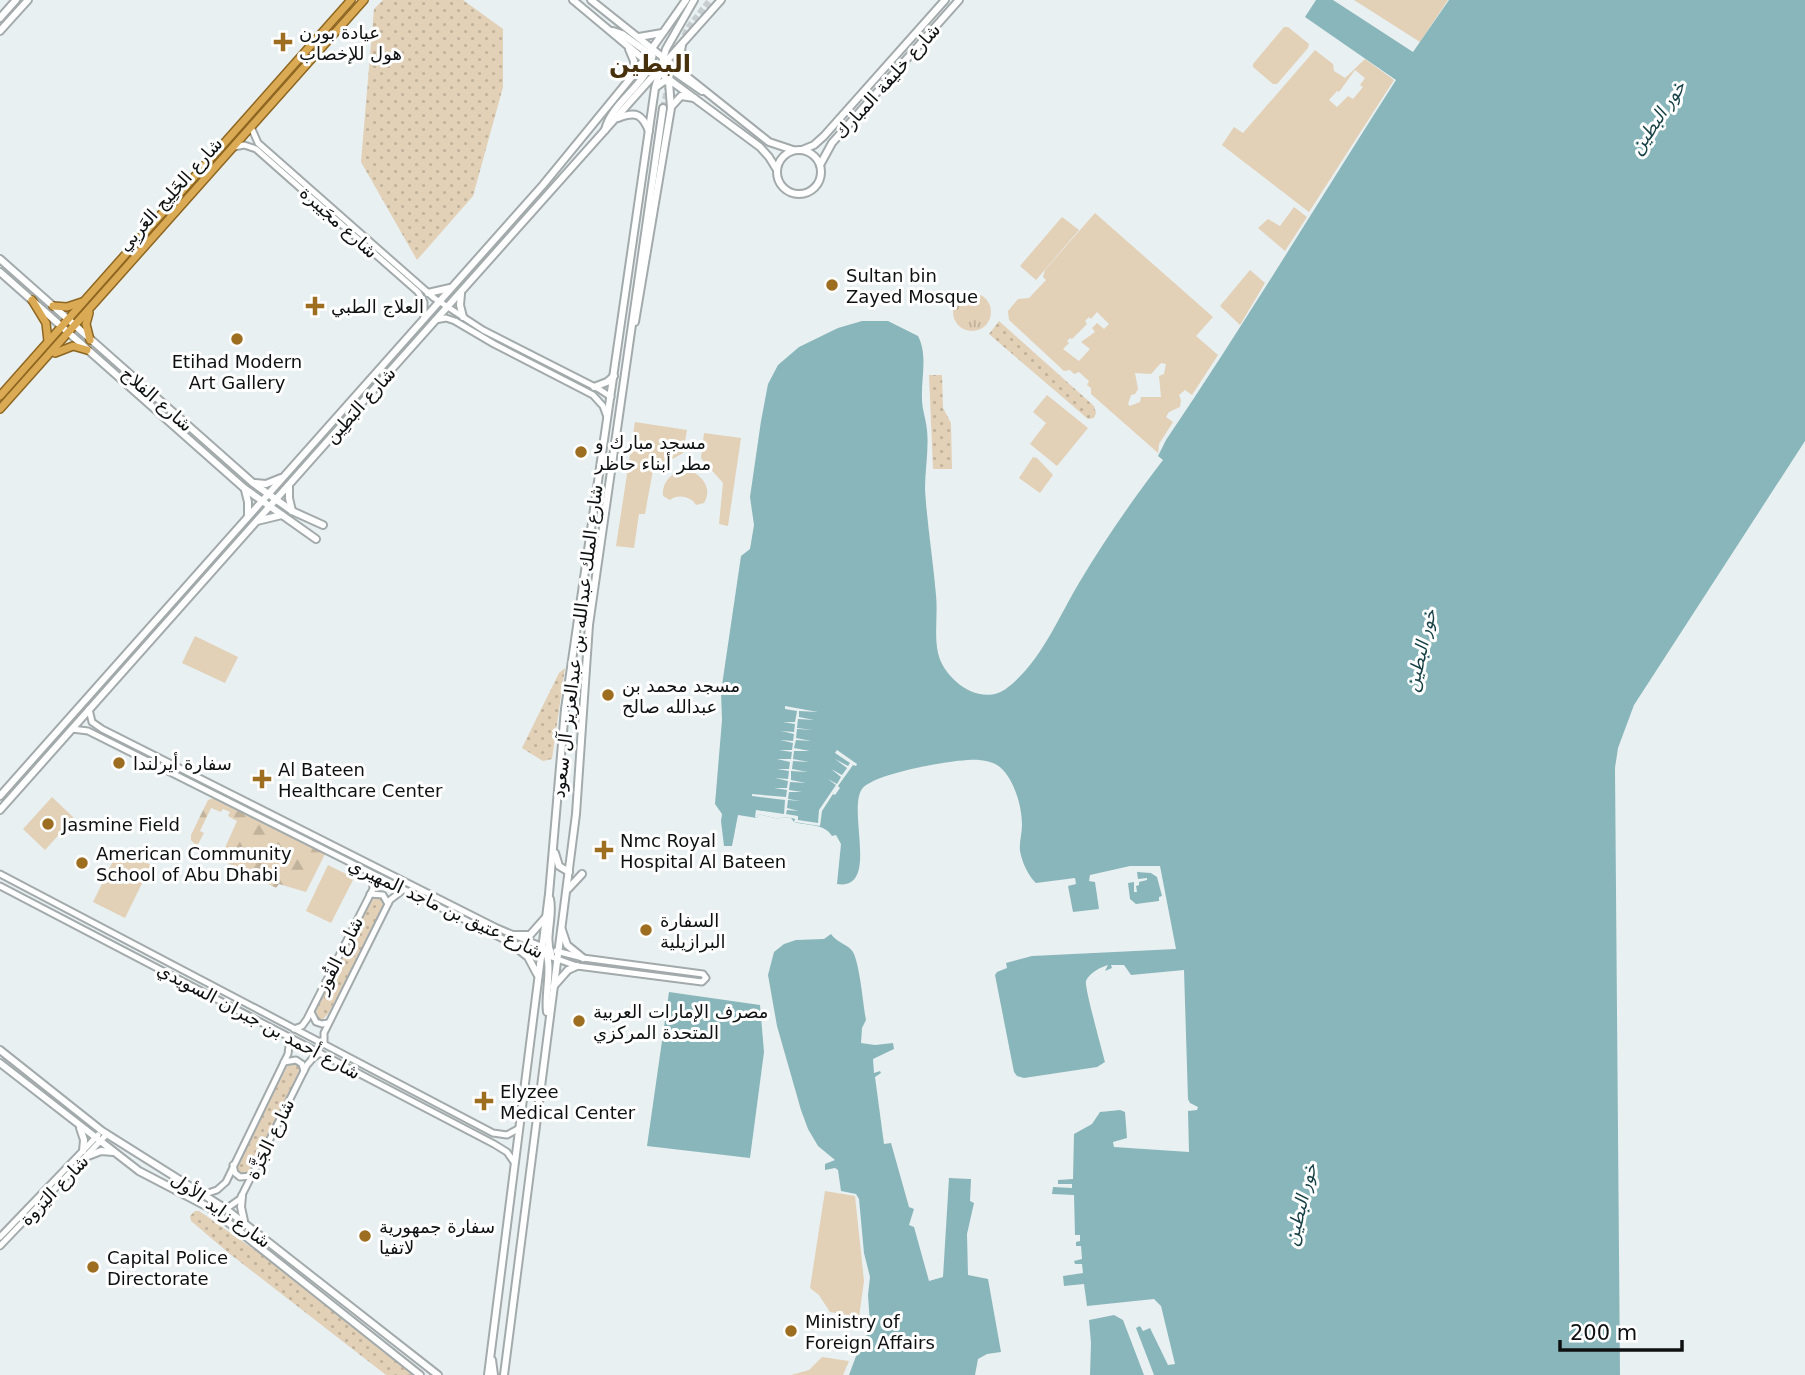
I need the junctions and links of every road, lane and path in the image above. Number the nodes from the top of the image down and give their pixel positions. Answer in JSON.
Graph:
{"nodes":[{"id":1,"x":16,"y":0,"type":"edge"},
{"id":2,"x":28,"y":0,"type":"edge"},
{"id":3,"x":351,"y":0,"type":"edge"},
{"id":4,"x":364,"y":0,"type":"edge"},
{"id":5,"x":573,"y":0,"type":"edge"},
{"id":6,"x":591,"y":0,"type":"edge"},
{"id":7,"x":686,"y":0,"type":"edge"},
{"id":8,"x":694,"y":0,"type":"edge"},
{"id":9,"x":721,"y":0,"type":"edge"},
{"id":10,"x":945,"y":0,"type":"edge"},
{"id":11,"x":959,"y":0,"type":"edge"},
{"id":12,"x":0,"y":18,"type":"edge"},
{"id":13,"x":610,"y":30,"type":"junction"},
{"id":14,"x":0,"y":31,"type":"edge"},
{"id":15,"x":664,"y":32,"type":"junction"},
{"id":16,"x":637,"y":37,"type":"junction"},
{"id":17,"x":624,"y":42,"type":"junction"},
{"id":18,"x":683,"y":43,"type":"junction"},
{"id":19,"x":650,"y":57,"type":"junction"},
{"id":20,"x":664,"y":59,"type":"junction"},
{"id":21,"x":659,"y":72,"type":"junction"},
{"id":22,"x":634,"y":74,"type":"junction"},
{"id":23,"x":687,"y":76,"type":"junction"},
{"id":24,"x":655,"y":88,"type":"junction"},
{"id":25,"x":707,"y":92,"type":"junction"},
{"id":26,"x":696,"y":98,"type":"junction"},
{"id":27,"x":667,"y":108,"type":"junction"},
{"id":28,"x":616,"y":118,"type":"junction"},
{"id":29,"x":251,"y":127,"type":"junction"},
{"id":30,"x":649,"y":131,"type":"junction"},
{"id":31,"x":605,"y":132,"type":"junction"},
{"id":32,"x":234,"y":146,"type":"junction"},
{"id":33,"x":793,"y":150,"type":"junction"},
{"id":34,"x":802,"y":150,"type":"junction"},
{"id":35,"x":820,"y":165,"type":"junction"},
{"id":36,"x":777,"y":170,"type":"junction"},
{"id":37,"x":0,"y":259,"type":"edge"},
{"id":38,"x":0,"y":272,"type":"edge"},
{"id":39,"x":452,"y":287,"type":"junction"},
{"id":40,"x":461,"y":292,"type":"junction"},
{"id":41,"x":428,"y":293,"type":"junction"},
{"id":42,"x":32,"y":300,"type":"junction"},
{"id":43,"x":440,"y":301,"type":"junction"},
{"id":44,"x":89,"y":303,"type":"junction"},
{"id":45,"x":53,"y":306,"type":"junction"},
{"id":46,"x":447,"y":306,"type":"junction"},
{"id":47,"x":424,"y":319,"type":"junction"},
{"id":48,"x":68,"y":320,"type":"junction"},
{"id":49,"x":462,"y":320,"type":"junction"},
{"id":50,"x":432,"y":321,"type":"junction"},
{"id":51,"x":75,"y":326,"type":"junction"},
{"id":52,"x":62,"y":327,"type":"junction"},
{"id":53,"x":69,"y":333,"type":"junction"},
{"id":54,"x":90,"y":340,"type":"junction"},
{"id":55,"x":48,"y":343,"type":"junction"},
{"id":56,"x":87,"y":350,"type":"junction"},
{"id":57,"x":49,"y":356,"type":"junction"},
{"id":58,"x":534,"y":356,"type":"junction"},
{"id":59,"x":526,"y":361,"type":"junction"},
{"id":60,"x":614,"y":376,"type":"junction"},
{"id":61,"x":594,"y":387,"type":"junction"},
{"id":62,"x":0,"y":396,"type":"edge"},
{"id":63,"x":611,"y":397,"type":"junction"},
{"id":64,"x":0,"y":409,"type":"edge"},
{"id":65,"x":608,"y":419,"type":"junction"},
{"id":66,"x":617,"y":428,"type":"junction"},
{"id":67,"x":286,"y":475,"type":"junction"},
{"id":68,"x":253,"y":483,"type":"junction"},
{"id":69,"x":289,"y":485,"type":"junction"},
{"id":70,"x":244,"y":488,"type":"junction"},
{"id":71,"x":268,"y":495,"type":"junction"},
{"id":72,"x":275,"y":500,"type":"junction"},
{"id":73,"x":261,"y":502,"type":"junction"},
{"id":74,"x":268,"y":507,"type":"junction"},
{"id":75,"x":292,"y":511,"type":"junction"},
{"id":76,"x":282,"y":515,"type":"junction"},
{"id":77,"x":248,"y":516,"type":"junction"},
{"id":78,"x":254,"y":523,"type":"junction"},
{"id":79,"x":323,"y":525,"type":"dead end"},
{"id":80,"x":316,"y":539,"type":"dead end"},
{"id":81,"x":89,"y":709,"type":"junction"},
{"id":82,"x":72,"y":729,"type":"junction"},
{"id":83,"x":102,"y":729,"type":"junction"},
{"id":84,"x":97,"y":735,"type":"junction"},
{"id":85,"x":0,"y":796,"type":"edge"},
{"id":86,"x":0,"y":810,"type":"edge"},
{"id":87,"x":311,"y":834,"type":"junction"},
{"id":88,"x":307,"y":841,"type":"junction"},
{"id":89,"x":333,"y":845,"type":"junction"},
{"id":90,"x":554,"y":848,"type":"junction"},
{"id":91,"x":329,"y":853,"type":"junction"},
{"id":92,"x":569,"y":872,"type":"junction"},
{"id":93,"x":0,"y":874,"type":"edge"},
{"id":94,"x":372,"y":874,"type":"junction"},
{"id":95,"x":582,"y":874,"type":"dead end"},
{"id":96,"x":0,"y":886,"type":"edge"},
{"id":97,"x":403,"y":890,"type":"junction"},
{"id":98,"x":566,"y":891,"type":"junction"},
{"id":99,"x":370,"y":894,"type":"junction"},
{"id":100,"x":549,"y":894,"type":"junction"},
{"id":101,"x":388,"y":904,"type":"junction"},
{"id":102,"x":546,"y":917,"type":"junction"},
{"id":103,"x":561,"y":928,"type":"junction"},
{"id":104,"x":514,"y":935,"type":"junction"},
{"id":105,"x":120,"y":938,"type":"junction"},
{"id":106,"x":509,"y":942,"type":"junction"},
{"id":107,"x":116,"y":947,"type":"junction"},
{"id":108,"x":545,"y":947,"type":"junction"},
{"id":109,"x":558,"y":951,"type":"junction"},
{"id":110,"x":545,"y":956,"type":"junction"},
{"id":111,"x":583,"y":958,"type":"junction"},
{"id":112,"x":556,"y":959,"type":"junction"},
{"id":113,"x":577,"y":966,"type":"junction"},
{"id":114,"x":537,"y":978,"type":"junction"},
{"id":115,"x":215,"y":987,"type":"junction"},
{"id":116,"x":553,"y":987,"type":"junction"},
{"id":117,"x":210,"y":996,"type":"junction"},
{"id":118,"x":236,"y":998,"type":"junction"},
{"id":119,"x":231,"y":1007,"type":"junction"},
{"id":120,"x":311,"y":1012,"type":"junction"},
{"id":121,"x":549,"y":1018,"type":"junction"},
{"id":122,"x":329,"y":1022,"type":"junction"},
{"id":123,"x":294,"y":1029,"type":"junction"},
{"id":124,"x":290,"y":1038,"type":"junction"},
{"id":125,"x":324,"y":1044,"type":"junction"},
{"id":126,"x":0,"y":1050,"type":"edge"},
{"id":127,"x":320,"y":1053,"type":"junction"},
{"id":128,"x":284,"y":1062,"type":"junction"},
{"id":129,"x":0,"y":1063,"type":"edge"},
{"id":130,"x":304,"y":1071,"type":"junction"},
{"id":131,"x":78,"y":1123,"type":"junction"},
{"id":132,"x":518,"y":1129,"type":"junction"},
{"id":133,"x":105,"y":1132,"type":"junction"},
{"id":134,"x":98,"y":1139,"type":"junction"},
{"id":135,"x":117,"y":1153,"type":"junction"},
{"id":136,"x":85,"y":1154,"type":"junction"},
{"id":137,"x":514,"y":1162,"type":"junction"},
{"id":138,"x":233,"y":1166,"type":"junction"},
{"id":139,"x":252,"y":1176,"type":"junction"},
{"id":140,"x":527,"y":1191,"type":"junction"},
{"id":141,"x":205,"y":1194,"type":"junction"},
{"id":142,"x":242,"y":1196,"type":"junction"},
{"id":143,"x":534,"y":1199,"type":"dead end"},
{"id":144,"x":211,"y":1208,"type":"junction"},
{"id":145,"x":226,"y":1209,"type":"junction"},
{"id":146,"x":245,"y":1223,"type":"junction"},
{"id":147,"x":0,"y":1237,"type":"edge"},
{"id":148,"x":0,"y":1246,"type":"edge"},
{"id":149,"x":420,"y":1375,"type":"edge"},
{"id":150,"x":438,"y":1375,"type":"edge"},
{"id":151,"x":489,"y":1375,"type":"edge"},
{"id":152,"x":504,"y":1375,"type":"edge"}],
"edges":[{"from":1,"to":12,"type":"main road"},
{"from":2,"to":14,"type":"main road"},
{"from":3,"to":44,"type":"highway","name":"شارع الخَلِيج العَربِي"},
{"from":4,"to":29,"type":"highway","name":"شارع الخَلِيج العَربِي"},
{"from":5,"to":13,"type":"main road"},
{"from":6,"to":16,"type":"main road"},
{"from":7,"to":15,"type":"main road","name":"شارع البَطِين"},
{"from":8,"to":20,"type":"main road"},
{"from":9,"to":18,"type":"main road","name":"شارع البَطِين"},
{"from":10,"to":34,"type":"main road","name":"شارع خليفة المبارك"},
{"from":11,"to":35,"type":"main road","name":"شارع خليفة المبارك"},
{"from":13,"to":17,"type":"main road"},
{"from":13,"to":19,"type":"main road"},
{"from":15,"to":16,"type":"main road"},
{"from":15,"to":19,"type":"main road","name":"شارع البَطِين"},
{"from":16,"to":19,"type":"main road"},
{"from":17,"to":19,"type":"main road"},
{"from":17,"to":22,"type":"main road"},
{"from":18,"to":20,"type":"main road","name":"شارع البَطِين"},
{"from":18,"to":23,"type":"main road"},
{"from":19,"to":20,"type":"main road"},
{"from":19,"to":20,"type":"main road"},
{"from":19,"to":21,"type":"main road"},
{"from":19,"to":22,"type":"main road","name":"شارع البَطِين"},
{"from":19,"to":31,"type":"main road"},
{"from":20,"to":21,"type":"main road","name":"شارع البَطِين"},
{"from":20,"to":23,"type":"main road"},
{"from":21,"to":24,"type":"main road","name":"شارع الملك عبدالله بن عبدالعزيز آل سعود"},
{"from":21,"to":25,"type":"main road"},
{"from":21,"to":26,"type":"main road"},
{"from":21,"to":28,"type":"main road","name":"شارع البَطِين"},
{"from":22,"to":39,"type":"main road","name":"شارع البَطِين"},
{"from":23,"to":25,"type":"main road"},
{"from":24,"to":27,"type":"main road"},
{"from":24,"to":30,"type":"main road","name":"شارع الملك عبدالله بن عبدالعزيز آل سعود"},
{"from":25,"to":33,"type":"main road"},
{"from":26,"to":27,"type":"main road"},
{"from":26,"to":36,"type":"main road"},
{"from":27,"to":66,"type":"main road","name":"شارع الملك عبدالله بن عبدالعزيز آل سعود"},
{"from":28,"to":30,"type":"main road"},
{"from":28,"to":31,"type":"main road","name":"شارع البَطِين"},
{"from":29,"to":32,"type":"highway","name":"شارع الخَلِيج العَربِي"},
{"from":29,"to":41,"type":"street","name":"شارع مجَيبرة"},
{"from":30,"to":60,"type":"main road","name":"شارع الملك عبدالله بن عبدالعزيز آل سعود"},
{"from":31,"to":40,"type":"main road","name":"شارع البَطِين"},
{"from":32,"to":44,"type":"highway","name":"شارع الخَلِيج العَربِي"},
{"from":32,"to":47,"type":"street","name":"شارع مجَيبرة"},
{"from":33,"to":34,"type":"main road"},
{"from":33,"to":36,"type":"main road"},
{"from":34,"to":35,"type":"main road"},
{"from":35,"to":36,"type":"main road"},
{"from":37,"to":45,"type":"main road","name":"شارع الفلاح"},
{"from":38,"to":42,"type":"main road","name":"شارع الفلاح"},
{"from":39,"to":41,"type":"main road"},
{"from":39,"to":43,"type":"main road","name":"شارع البَطِين"},
{"from":40,"to":46,"type":"main road","name":"شارع البَطِين"},
{"from":40,"to":49,"type":"main road"},
{"from":41,"to":43,"type":"street","name":"شارع مجَيبرة"},
{"from":42,"to":52,"type":"main road","name":"شارع الفلاح"},
{"from":42,"to":55,"type":"highway"},
{"from":43,"to":46,"type":"street","name":"شارع مجَيبرة"},
{"from":43,"to":47,"type":"main road","name":"شارع البَطِين"},
{"from":44,"to":45,"type":"highway"},
{"from":44,"to":48,"type":"highway","name":"شارع الخَلِيج العَربِي"},
{"from":44,"to":51,"type":"highway","name":"شارع الخَلِيج العَربِي"},
{"from":44,"to":54,"type":"highway"},
{"from":45,"to":48,"type":"main road","name":"شارع الفلاح"},
{"from":46,"to":49,"type":"street","name":"شارع مجَيبرة"},
{"from":46,"to":50,"type":"main road","name":"شارع البَطِين"},
{"from":47,"to":67,"type":"main road","name":"شارع البَطِين"},
{"from":48,"to":51,"type":"main road","name":"شارع الفلاح"},
{"from":48,"to":52,"type":"highway","name":"شارع الخَلِيج العَربِي"},
{"from":49,"to":50,"type":"street"},
{"from":49,"to":58,"type":"street"},
{"from":49,"to":59,"type":"street"},
{"from":50,"to":69,"type":"main road","name":"شارع البَطِين"},
{"from":51,"to":53,"type":"highway","name":"شارع الخَلِيج العَربِي"},
{"from":51,"to":54,"type":"main road","name":"شارع الفلاح"},
{"from":52,"to":53,"type":"main road","name":"شارع الفلاح"},
{"from":52,"to":55,"type":"highway","name":"شارع الخَلِيج العَربِي"},
{"from":53,"to":56,"type":"main road","name":"شارع الفلاح"},
{"from":53,"to":57,"type":"highway","name":"شارع الخَلِيج العَربِي"},
{"from":54,"to":68,"type":"main road","name":"شارع الفلاح"},
{"from":55,"to":62,"type":"highway","name":"شارع الخَلِيج العَربِي"},
{"from":56,"to":57,"type":"highway"},
{"from":56,"to":70,"type":"main road","name":"شارع الفلاح"},
{"from":57,"to":64,"type":"highway","name":"شارع الخَلِيج العَربِي"},
{"from":58,"to":59,"type":"street"},
{"from":58,"to":61,"type":"street"},
{"from":59,"to":65,"type":"street"},
{"from":60,"to":61,"type":"main road"},
{"from":60,"to":63,"type":"main road","name":"شارع الملك عبدالله بن عبدالعزيز آل سعود"},
{"from":61,"to":63,"type":"street"},
{"from":63,"to":65,"type":"main road","name":"شارع الملك عبدالله بن عبدالعزيز آل سعود"},
{"from":63,"to":66,"type":"main road"},
{"from":65,"to":90,"type":"main road","name":"شارع الملك عبدالله بن عبدالعزيز آل سعود"},
{"from":66,"to":92,"type":"main road","name":"شارع الملك عبدالله بن عبدالعزيز آل سعود"},
{"from":67,"to":68,"type":"main road"},
{"from":67,"to":71,"type":"main road","name":"شارع البَطِين"},
{"from":68,"to":71,"type":"main road","name":"شارع الفلاح"},
{"from":69,"to":72,"type":"main road","name":"شارع البَطِين"},
{"from":69,"to":75,"type":"main road"},
{"from":70,"to":73,"type":"main road","name":"شارع الفلاح"},
{"from":70,"to":77,"type":"main road"},
{"from":71,"to":72,"type":"main road","name":"شارع الفلاح"},
{"from":71,"to":73,"type":"main road","name":"شارع البَطِين"},
{"from":72,"to":74,"type":"main road","name":"شارع البَطِين"},
{"from":72,"to":75,"type":"main road","name":"شارع الفلاح"},
{"from":73,"to":74,"type":"main road","name":"شارع الفلاح"},
{"from":73,"to":77,"type":"main road","name":"شارع البَطِين"},
{"from":74,"to":76,"type":"main road","name":"شارع الفلاح"},
{"from":74,"to":78,"type":"main road","name":"شارع البَطِين"},
{"from":75,"to":79,"type":"main road","name":"شارع الفلاح"},
{"from":76,"to":78,"type":"main road"},
{"from":76,"to":80,"type":"main road","name":"شارع الفلاح"},
{"from":77,"to":85,"type":"main road","name":"شارع البَطِين"},
{"from":78,"to":81,"type":"main road","name":"شارع البَطِين"},
{"from":81,"to":82,"type":"main road","name":"شارع البَطِين"},
{"from":81,"to":83,"type":"street"},
{"from":82,"to":84,"type":"street","name":"شارع عتيق بن ماجد المهيري"},
{"from":82,"to":86,"type":"main road","name":"شارع البَطِين"},
{"from":83,"to":84,"type":"street"},
{"from":83,"to":87,"type":"street","name":"شارع عتيق بن ماجد المهيري"},
{"from":84,"to":88,"type":"street","name":"شارع عتيق بن ماجد المهيري"},
{"from":87,"to":88,"type":"street"},
{"from":87,"to":89,"type":"street","name":"شارع عتيق بن ماجد المهيري"},
{"from":88,"to":91,"type":"street","name":"شارع عتيق بن ماجد المهيري"},
{"from":89,"to":91,"type":"street"},
{"from":89,"to":104,"type":"street","name":"شارع عتيق بن ماجد المهيري"},
{"from":90,"to":92,"type":"main road"},
{"from":90,"to":100,"type":"main road","name":"شارع الملك عبدالله بن عبدالعزيز آل سعود"},
{"from":91,"to":94,"type":"street","name":"شارع عتيق بن ماجد المهيري"},
{"from":92,"to":98,"type":"main road","name":"شارع الملك عبدالله بن عبدالعزيز آل سعود"},
{"from":93,"to":105,"type":"street","name":"شارع أحمد بن جبران السويدي"},
{"from":94,"to":97,"type":"street","name":"شارع عتيق بن ماجد المهيري"},
{"from":94,"to":99,"type":"street","name":"شارع القُوز"},
{"from":95,"to":98,"type":"main road"},
{"from":96,"to":107,"type":"street","name":"شارع أحمد بن جبران السويدي"},
{"from":97,"to":101,"type":"street","name":"شارع القُوز"},
{"from":97,"to":106,"type":"street","name":"شارع عتيق بن ماجد المهيري"},
{"from":98,"to":103,"type":"main road","name":"شارع الملك عبدالله بن عبدالعزيز آل سعود"},
{"from":99,"to":101,"type":"street"},
{"from":99,"to":120,"type":"street","name":"شارع القُوز"},
{"from":100,"to":102,"type":"main road","name":"شارع الملك عبدالله بن عبدالعزيز آل سعود"},
{"from":100,"to":108,"type":"main road"},
{"from":101,"to":122,"type":"street","name":"شارع القُوز"},
{"from":102,"to":104,"type":"main road"},
{"from":102,"to":108,"type":"main road","name":"شارع الملك عبدالله بن عبدالعزيز آل سعود"},
{"from":103,"to":109,"type":"main road","name":"شارع الملك عبدالله بن عبدالعزيز آل سعود"},
{"from":103,"to":111,"type":"main road"},
{"from":104,"to":108,"type":"street","name":"شارع عتيق بن ماجد المهيري"},
{"from":105,"to":107,"type":"street"},
{"from":105,"to":115,"type":"street","name":"شارع أحمد بن جبران السويدي"},
{"from":106,"to":110,"type":"street","name":"شارع عتيق بن ماجد المهيري"},
{"from":106,"to":114,"type":"main road"},
{"from":107,"to":117,"type":"street","name":"شارع أحمد بن جبران السويدي"},
{"from":108,"to":109,"type":"street","name":"شارع عتيق بن ماجد المهيري"},
{"from":108,"to":110,"type":"main road"},
{"from":108,"to":112,"type":"main road"},
{"from":109,"to":111,"type":"street","name":"شارع عتيق بن ماجد المهيري"},
{"from":109,"to":112,"type":"main road","name":"شارع الملك عبدالله بن عبدالعزيز آل سعود"},
{"from":110,"to":112,"type":"street","name":"شارع عتيق بن ماجد المهيري"},
{"from":110,"to":114,"type":"main road"},
{"from":110,"to":121,"type":"main road"},
{"from":111,"to":113,"type":"street","name":"شارع عتيق بن ماجد المهيري"},
{"from":112,"to":113,"type":"street","name":"شارع عتيق بن ماجد المهيري"},
{"from":112,"to":116,"type":"main road","name":"شارع الملك عبدالله بن عبدالعزيز آل سعود"},
{"from":113,"to":116,"type":"main road"},
{"from":114,"to":132,"type":"main road"},
{"from":115,"to":117,"type":"street"},
{"from":115,"to":118,"type":"street","name":"شارع أحمد بن جبران السويدي"},
{"from":116,"to":121,"type":"main road","name":"شارع الملك عبدالله بن عبدالعزيز آل سعود"},
{"from":117,"to":119,"type":"street","name":"شارع أحمد بن جبران السويدي"},
{"from":118,"to":119,"type":"street"},
{"from":118,"to":123,"type":"street","name":"شارع أحمد بن جبران السويدي"},
{"from":119,"to":124,"type":"street","name":"شارع أحمد بن جبران السويدي"},
{"from":120,"to":122,"type":"street"},
{"from":120,"to":123,"type":"street","name":"شارع القُوز"},
{"from":121,"to":140,"type":"main road","name":"شارع الملك عبدالله بن عبدالعزيز آل سعود"},
{"from":122,"to":125,"type":"street","name":"شارع القُوز"},
{"from":123,"to":125,"type":"street","name":"شارع أحمد بن جبران السويدي"},
{"from":124,"to":127,"type":"street","name":"شارع أحمد بن جبران السويدي"},
{"from":124,"to":128,"type":"street","name":"شارع الجَزَّة"},
{"from":125,"to":132,"type":"street","name":"شارع أحمد بن جبران السويدي"},
{"from":126,"to":133,"type":"main road","name":"شارع زايد الأول"},
{"from":127,"to":130,"type":"street","name":"شارع الجَزَّة"},
{"from":127,"to":137,"type":"street","name":"شارع أحمد بن جبران السويدي"},
{"from":128,"to":130,"type":"street"},
{"from":128,"to":138,"type":"street","name":"شارع الجَزَّة"},
{"from":129,"to":131,"type":"main road","name":"شارع زايد الأول"},
{"from":130,"to":139,"type":"street","name":"شارع الجَزَّة"},
{"from":131,"to":134,"type":"main road","name":"شارع زايد الأول"},
{"from":131,"to":136,"type":"main road"},
{"from":132,"to":137,"type":"main road"},
{"from":133,"to":134,"type":"street","name":"شارع اليَزوة"},
{"from":133,"to":141,"type":"main road","name":"شارع زايد الأول"},
{"from":134,"to":135,"type":"main road","name":"شارع زايد الأول"},
{"from":134,"to":136,"type":"street","name":"شارع اليَزوة"},
{"from":135,"to":136,"type":"main road"},
{"from":135,"to":144,"type":"main road","name":"شارع زايد الأول"},
{"from":136,"to":147,"type":"street","name":"شارع اليَزوة"},
{"from":136,"to":148,"type":"street","name":"شارع اليَزوة"},
{"from":137,"to":151,"type":"main road"},
{"from":138,"to":139,"type":"street"},
{"from":138,"to":141,"type":"street","name":"شارع الجَزَّة"},
{"from":139,"to":142,"type":"street","name":"شارع الجَزَّة"},
{"from":140,"to":143,"type":"main road"},
{"from":140,"to":152,"type":"main road","name":"شارع الملك عبدالله بن عبدالعزيز آل سعود"},
{"from":141,"to":145,"type":"main road","name":"شارع زايد الأول"},
{"from":142,"to":145,"type":"street","name":"شارع الجَزَّة"},
{"from":142,"to":146,"type":"main road"},
{"from":144,"to":145,"type":"street"},
{"from":144,"to":149,"type":"main road","name":"شارع زايد الأول"},
{"from":145,"to":146,"type":"main road","name":"شارع زايد الأول"},
{"from":146,"to":150,"type":"main road","name":"شارع زايد الأول"}]}
